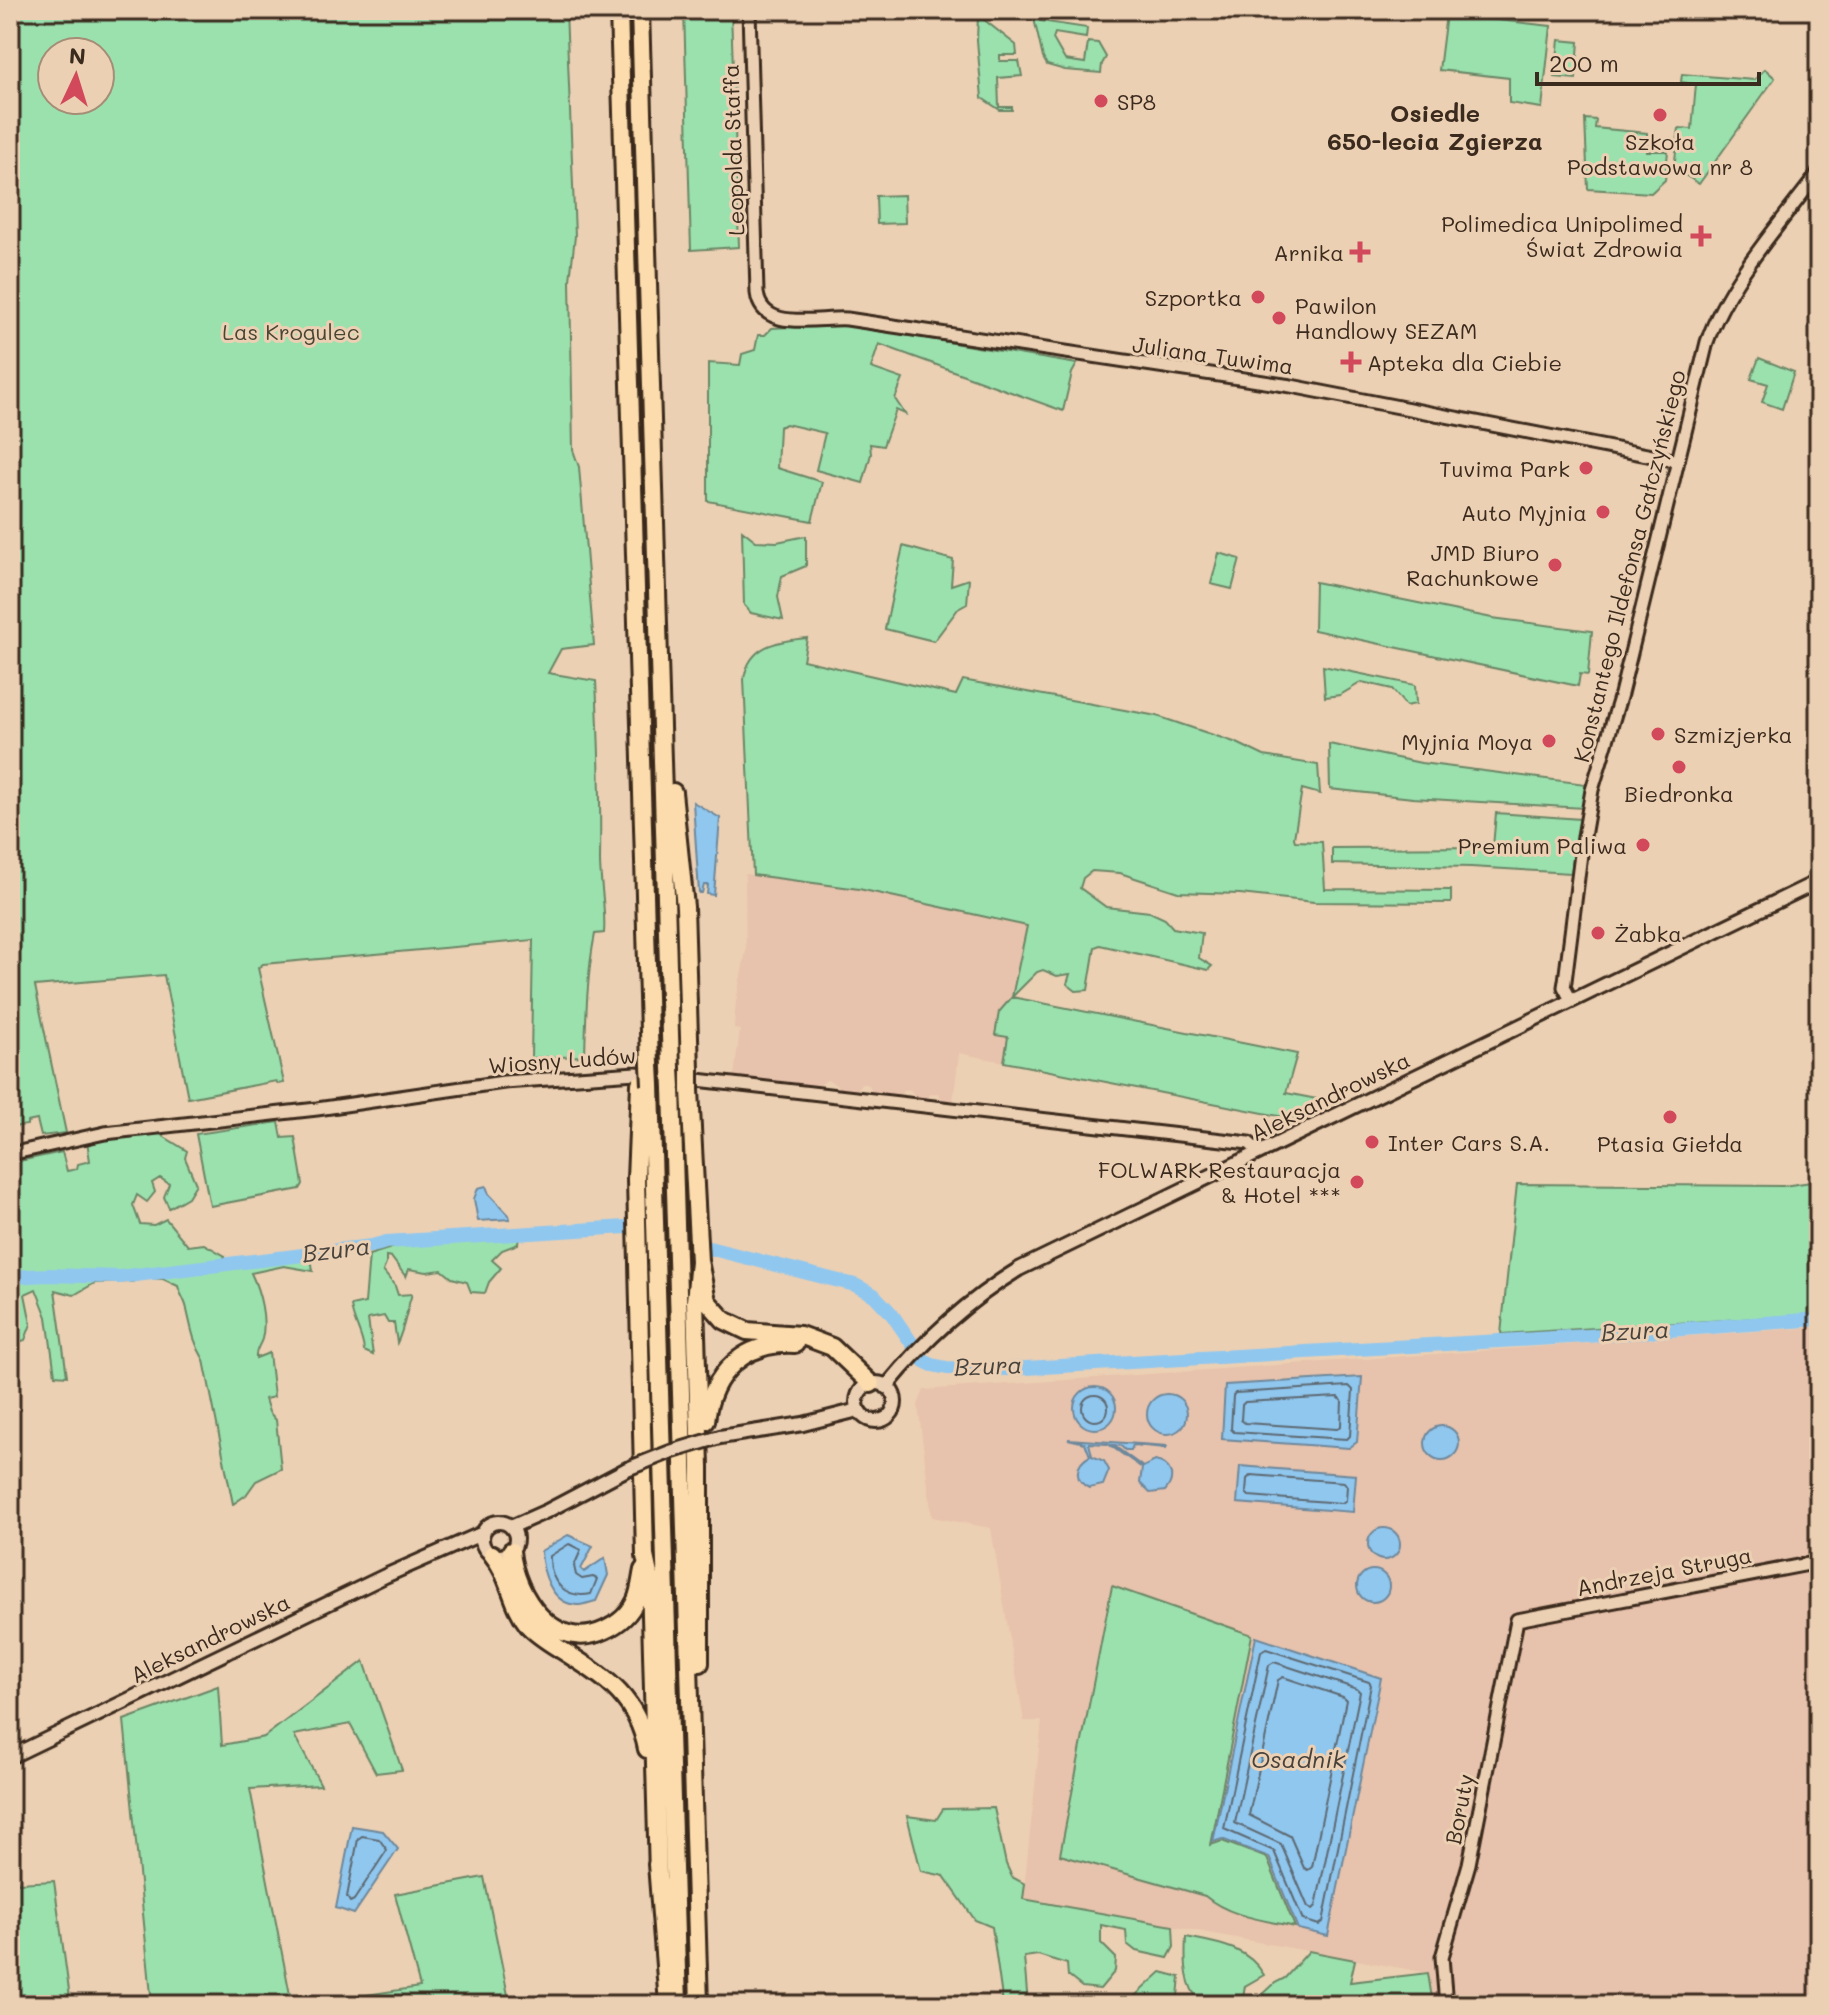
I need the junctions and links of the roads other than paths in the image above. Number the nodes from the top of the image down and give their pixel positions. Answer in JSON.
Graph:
{"nodes":[{"id":1,"x":619,"y":10,"type":"edge"},
{"id":2,"x":640,"y":10,"type":"edge"},
{"id":3,"x":749,"y":10,"type":"edge"},
{"id":4,"x":1819,"y":172,"type":"edge"},
{"id":5,"x":757,"y":290,"type":"joint"},
{"id":6,"x":1678,"y":461,"type":"junction"},
{"id":7,"x":660,"y":701,"type":"junction"},
{"id":8,"x":1819,"y":881,"type":"edge"},
{"id":9,"x":1571,"y":1000,"type":"junction"},
{"id":10,"x":645,"y":1084,"type":"junction"},
{"id":11,"x":1259,"y":1152,"type":"junction"},
{"id":12,"x":10,"y":1154,"type":"edge"},
{"id":13,"x":699,"y":1261,"type":"junction"},
{"id":14,"x":872,"y":1387,"type":"junction"},
{"id":15,"x":858,"y":1410,"type":"junction"},
{"id":16,"x":700,"y":1467,"type":"junction"},
{"id":17,"x":483,"y":1533,"type":"junction"},
{"id":18,"x":512,"y":1538,"type":"junction"},
{"id":19,"x":488,"y":1550,"type":"junction"},
{"id":20,"x":645,"y":1556,"type":"junction"},
{"id":21,"x":428,"y":1557,"type":"junction"},
{"id":22,"x":1819,"y":1562,"type":"edge"},
{"id":23,"x":1517,"y":1620,"type":"joint"},
{"id":24,"x":10,"y":1757,"type":"edge"},
{"id":25,"x":693,"y":1796,"type":"junction"},
{"id":26,"x":658,"y":1875,"type":"junction"},
{"id":27,"x":668,"y":2005,"type":"edge"},
{"id":28,"x":678,"y":2005,"type":"edge"},
{"id":29,"x":699,"y":2005,"type":"edge"},
{"id":30,"x":1446,"y":2005,"type":"edge"}],
"edges":[{"from":1,"to":10,"type":"highway","bridge":true},
{"from":2,"to":7,"type":"highway"},
{"from":3,"to":5,"type":"street","name":"Leopolda Staffa"},
{"from":4,"to":6,"type":"street","name":"Konstantego Ildefonsa Gałczyńskiego"},
{"from":5,"to":6,"type":"street","name":"Juliana Tuwima"},
{"from":6,"to":9,"type":"street","name":"Konstantego Ildefonsa Gałczyńskiego"},
{"from":7,"to":13,"type":"highway","bridge":true},
{"from":7,"to":25,"type":"highway","bridge":true},
{"from":8,"to":9,"type":"main road","name":"Aleksandrowska"},
{"from":9,"to":11,"type":"main road","name":"Aleksandrowska"},
{"from":10,"to":20,"type":"highway"},
{"from":10,"to":28,"type":"highway"},
{"from":11,"to":12,"type":"street","name":"Wiosny Ludów"},
{"from":11,"to":14,"type":"main road","name":"Aleksandrowska"},
{"from":13,"to":14,"type":"highway"},
{"from":13,"to":16,"type":"highway"},
{"from":14,"to":15,"type":"main road"},
{"from":14,"to":15,"type":"main road"},
{"from":14,"to":16,"type":"highway"},
{"from":15,"to":18,"type":"main road","bridge":true},
{"from":16,"to":25,"type":"highway"},
{"from":17,"to":18,"type":"main road","name":"Aleksandrowska"},
{"from":17,"to":19,"type":"main road"},
{"from":17,"to":21,"type":"main road","name":"Aleksandrowska"},
{"from":18,"to":19,"type":"main road","name":"Aleksandrowska"},
{"from":18,"to":20,"type":"highway"},
{"from":19,"to":21,"type":"main road","name":"Aleksandrowska"},
{"from":19,"to":26,"type":"highway"},
{"from":20,"to":26,"type":"highway"},
{"from":21,"to":24,"type":"main road","name":"Aleksandrowska"},
{"from":22,"to":23,"type":"street","name":"Andrzeja Struga"},
{"from":23,"to":30,"type":"street","name":"Boruty"},
{"from":25,"to":29,"type":"highway"},
{"from":26,"to":27,"type":"highway"}]}
